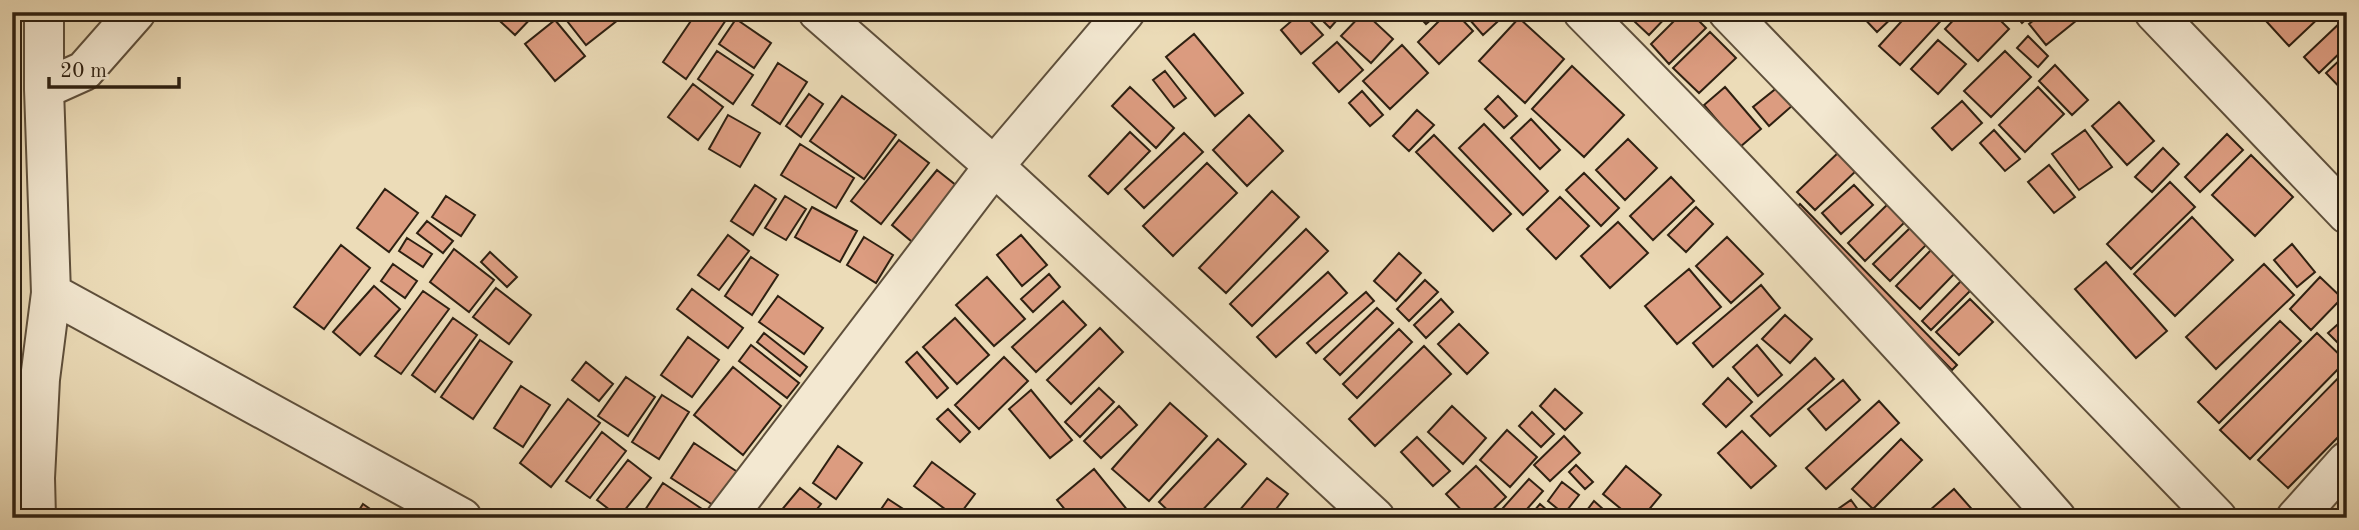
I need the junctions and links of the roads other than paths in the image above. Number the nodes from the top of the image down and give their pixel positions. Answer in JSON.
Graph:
{"nodes":[{"id":1,"x":44,"y":12,"type":"edge"},
{"id":2,"x":136,"y":12,"type":"edge"},
{"id":3,"x":818,"y":12,"type":"edge"},
{"id":4,"x":1125,"y":12,"type":"edge"},
{"id":5,"x":1583,"y":12,"type":"edge"},
{"id":6,"x":1728,"y":12,"type":"edge"},
{"id":7,"x":2154,"y":12,"type":"edge"},
{"id":8,"x":44,"y":89,"type":"junction"},
{"id":9,"x":994,"y":166,"type":"junction"},
{"id":10,"x":2347,"y":214,"type":"edge"},
{"id":11,"x":51,"y":293,"type":"junction"},
{"id":12,"x":2347,"y":461,"type":"edge"},
{"id":13,"x":36,"y":518,"type":"edge"},
{"id":14,"x":462,"y":518,"type":"edge"},
{"id":15,"x":726,"y":518,"type":"edge"},
{"id":16,"x":1375,"y":518,"type":"edge"},
{"id":17,"x":2056,"y":518,"type":"edge"},
{"id":18,"x":2217,"y":518,"type":"edge"},
{"id":19,"x":2296,"y":518,"type":"edge"}],
"edges":[{"from":1,"to":8,"type":"street"},
{"from":2,"to":8,"type":"street"},
{"from":3,"to":9,"type":"street"},
{"from":4,"to":9,"type":"street"},
{"from":5,"to":17,"type":"street"},
{"from":6,"to":18,"type":"street"},
{"from":7,"to":10,"type":"street"},
{"from":8,"to":11,"type":"street"},
{"from":9,"to":15,"type":"street"},
{"from":9,"to":16,"type":"street"},
{"from":11,"to":13,"type":"street"},
{"from":11,"to":14,"type":"street"},
{"from":12,"to":19,"type":"street"}]}
